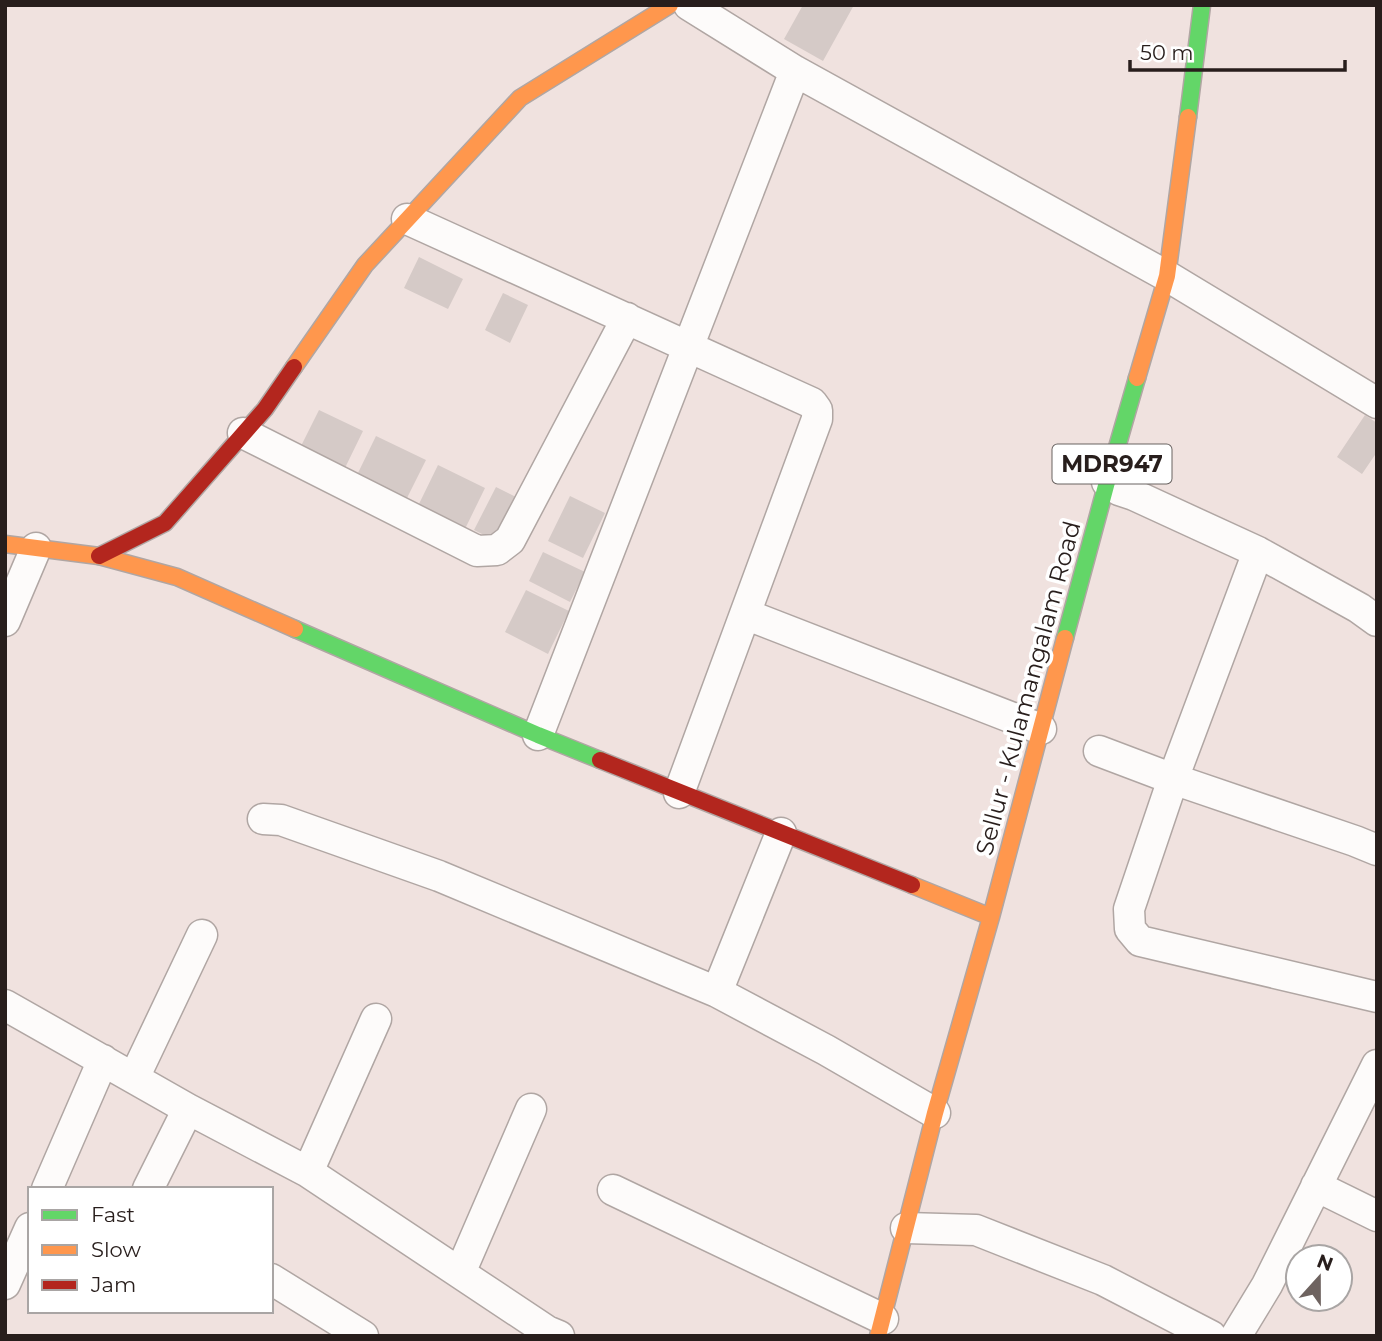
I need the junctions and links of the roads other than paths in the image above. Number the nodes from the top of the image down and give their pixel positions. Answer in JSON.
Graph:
{"nodes":[{"id":1,"x":670,"y":5,"type":"edge"},
{"id":2,"x":689,"y":5,"type":"edge"},
{"id":3,"x":1202,"y":5,"type":"edge"},
{"id":4,"x":796,"y":71,"type":"junction"},
{"id":5,"x":407,"y":219,"type":"junction"},
{"id":6,"x":1167,"y":276,"type":"junction"},
{"id":7,"x":627,"y":318,"type":"junction"},
{"id":8,"x":688,"y":346,"type":"junction"},
{"id":9,"x":1377,"y":403,"type":"edge"},
{"id":10,"x":243,"y":433,"type":"junction"},
{"id":11,"x":1120,"y":489,"type":"junction"},
{"id":12,"x":5,"y":544,"type":"edge"},
{"id":13,"x":36,"y":548,"type":"junction"},
{"id":14,"x":1258,"y":552,"type":"junction"},
{"id":15,"x":99,"y":556,"type":"junction"},
{"id":16,"x":745,"y":614,"type":"junction"},
{"id":17,"x":5,"y":621,"type":"edge"},
{"id":18,"x":1377,"y":621,"type":"edge"},
{"id":19,"x":1041,"y":729,"type":"junction"},
{"id":20,"x":538,"y":735,"type":"junction"},
{"id":21,"x":1100,"y":751,"type":"dead end"},
{"id":22,"x":1173,"y":779,"type":"junction"},
{"id":23,"x":679,"y":793,"type":"junction"},
{"id":24,"x":263,"y":819,"type":"dead end"},
{"id":25,"x":781,"y":833,"type":"junction"},
{"id":26,"x":1377,"y":850,"type":"edge"},
{"id":27,"x":991,"y":917,"type":"junction"},
{"id":28,"x":202,"y":935,"type":"dead end"},
{"id":29,"x":717,"y":992,"type":"junction"},
{"id":30,"x":1377,"y":998,"type":"edge"},
{"id":31,"x":5,"y":1005,"type":"edge"},
{"id":32,"x":376,"y":1019,"type":"dead end"},
{"id":33,"x":103,"y":1060,"type":"junction"},
{"id":34,"x":1377,"y":1065,"type":"edge"},
{"id":35,"x":134,"y":1078,"type":"junction"},
{"id":36,"x":188,"y":1109,"type":"junction"},
{"id":37,"x":531,"y":1109,"type":"dead end"},
{"id":38,"x":935,"y":1113,"type":"junction"},
{"id":39,"x":308,"y":1172,"type":"junction"},
{"id":40,"x":1316,"y":1186,"type":"junction"},
{"id":41,"x":48,"y":1187,"type":"edge"},
{"id":42,"x":149,"y":1187,"type":"edge"},
{"id":43,"x":613,"y":1190,"type":"dead end"},
{"id":44,"x":1377,"y":1216,"type":"edge"},
{"id":45,"x":906,"y":1228,"type":"junction"},
{"id":46,"x":28,"y":1232,"type":"edge"},
{"id":47,"x":460,"y":1273,"type":"junction"},
{"id":48,"x":273,"y":1280,"type":"edge"},
{"id":49,"x":5,"y":1284,"type":"edge"},
{"id":50,"x":881,"y":1328,"type":"edge"},
{"id":51,"x":363,"y":1336,"type":"edge"},
{"id":52,"x":559,"y":1336,"type":"edge"},
{"id":53,"x":1212,"y":1336,"type":"edge"},
{"id":54,"x":1236,"y":1336,"type":"edge"}],
"edges":[{"from":1,"to":5,"type":"main road"},
{"from":2,"to":4,"type":"street"},
{"from":3,"to":6,"type":"main road","name":"Sellur - Kulamangalam Road","number":"MDR947"},
{"from":4,"to":6,"type":"street"},
{"from":4,"to":8,"type":"street"},
{"from":5,"to":7,"type":"street"},
{"from":5,"to":10,"type":"main road"},
{"from":6,"to":9,"type":"street"},
{"from":6,"to":11,"type":"main road","name":"Sellur - Kulamangalam Road","number":"MDR947"},
{"from":7,"to":8,"type":"street"},
{"from":7,"to":10,"type":"street"},
{"from":8,"to":16,"type":"street"},
{"from":8,"to":20,"type":"street"},
{"from":10,"to":15,"type":"main road"},
{"from":11,"to":14,"type":"street"},
{"from":11,"to":19,"type":"main road","name":"Sellur - Kulamangalam Road","number":"MDR947"},
{"from":12,"to":13,"type":"main road"},
{"from":13,"to":15,"type":"main road"},
{"from":13,"to":17,"type":"street"},
{"from":14,"to":18,"type":"street"},
{"from":14,"to":22,"type":"street"},
{"from":15,"to":20,"type":"main road"},
{"from":16,"to":19,"type":"street"},
{"from":16,"to":23,"type":"street"},
{"from":19,"to":27,"type":"main road","name":"Sellur - Kulamangalam Road","number":"MDR947"},
{"from":20,"to":23,"type":"main road"},
{"from":21,"to":22,"type":"street"},
{"from":22,"to":26,"type":"street"},
{"from":22,"to":30,"type":"street"},
{"from":23,"to":25,"type":"main road"},
{"from":24,"to":29,"type":"street"},
{"from":25,"to":27,"type":"main road"},
{"from":25,"to":29,"type":"street"},
{"from":27,"to":38,"type":"main road","name":"Sellur - Kulamangalam Road","number":"MDR947"},
{"from":28,"to":35,"type":"street"},
{"from":29,"to":38,"type":"street"},
{"from":31,"to":33,"type":"street"},
{"from":32,"to":39,"type":"street"},
{"from":33,"to":35,"type":"street"},
{"from":33,"to":41,"type":"street"},
{"from":34,"to":40,"type":"street"},
{"from":35,"to":36,"type":"street"},
{"from":36,"to":39,"type":"street"},
{"from":36,"to":42,"type":"street"},
{"from":37,"to":47,"type":"street"},
{"from":38,"to":45,"type":"main road","name":"Sellur - Kulamangalam Road","number":"MDR947"},
{"from":39,"to":47,"type":"street"},
{"from":40,"to":44,"type":"street"},
{"from":40,"to":54,"type":"street"},
{"from":43,"to":50,"type":"street"},
{"from":45,"to":50,"type":"main road","name":"Sellur - Kulamangalam Road","number":"MDR947"},
{"from":45,"to":53,"type":"street"},
{"from":46,"to":49,"type":"street"},
{"from":47,"to":52,"type":"street"},
{"from":48,"to":51,"type":"street"}]}
